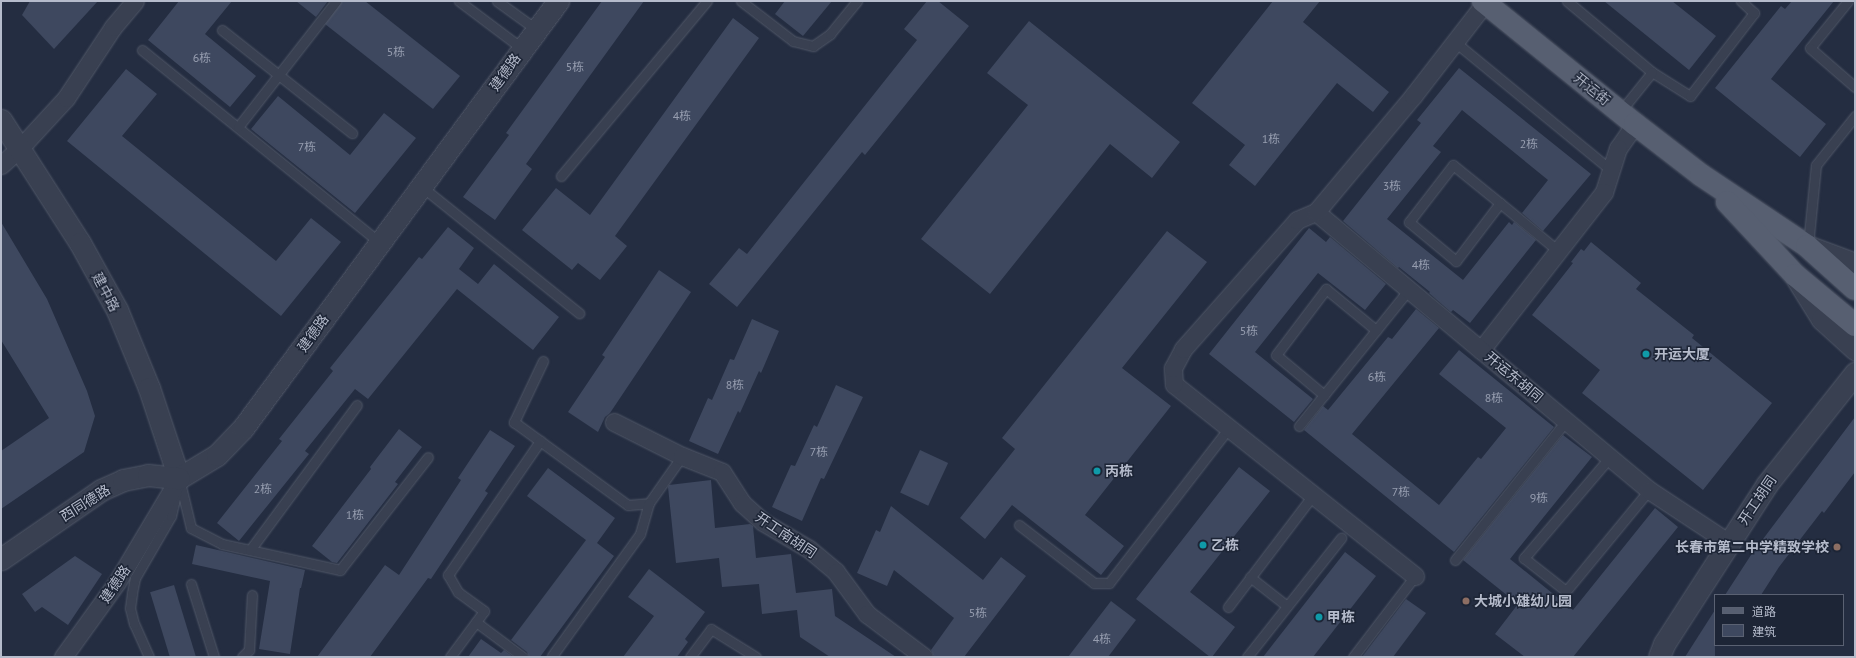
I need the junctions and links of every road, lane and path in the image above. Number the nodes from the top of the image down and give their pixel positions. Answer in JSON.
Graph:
{"nodes":[{"id":1,"x":135,"y":1,"type":"edge"},
{"id":2,"x":336,"y":1,"type":"edge"},
{"id":3,"x":459,"y":1,"type":"edge"},
{"id":4,"x":497,"y":1,"type":"edge"},
{"id":5,"x":558,"y":1,"type":"edge"},
{"id":6,"x":707,"y":1,"type":"edge"},
{"id":7,"x":741,"y":1,"type":"edge"},
{"id":8,"x":857,"y":1,"type":"edge"},
{"id":9,"x":1567,"y":1,"type":"edge"},
{"id":10,"x":1741,"y":1,"type":"edge"},
{"id":11,"x":1848,"y":1,"type":"edge"},
{"id":12,"x":1486,"y":2,"type":"edge"},
{"id":13,"x":222,"y":30,"type":"dead end"},
{"id":14,"x":537,"y":30,"type":"junction"},
{"id":15,"x":1455,"y":42,"type":"junction"},
{"id":16,"x":523,"y":49,"type":"junction"},
{"id":17,"x":142,"y":50,"type":"dead end"},
{"id":18,"x":1652,"y":72,"type":"junction"},
{"id":19,"x":279,"y":75,"type":"junction"},
{"id":20,"x":1855,"y":87,"type":"edge"},
{"id":21,"x":1855,"y":116,"type":"edge"},
{"id":22,"x":1627,"y":118,"type":"junction"},
{"id":23,"x":1,"y":120,"type":"edge"},
{"id":24,"x":238,"y":127,"type":"junction"},
{"id":25,"x":352,"y":133,"type":"dead end"},
{"id":26,"x":19,"y":149,"type":"junction"},
{"id":27,"x":1,"y":165,"type":"edge"},
{"id":28,"x":1611,"y":170,"type":"junction"},
{"id":29,"x":1702,"y":175,"type":"junction"},
{"id":30,"x":562,"y":176,"type":"dead end"},
{"id":31,"x":421,"y":186,"type":"junction"},
{"id":32,"x":1500,"y":203,"type":"junction"},
{"id":33,"x":1316,"y":212,"type":"junction"},
{"id":34,"x":380,"y":242,"type":"junction"},
{"id":35,"x":1807,"y":246,"type":"junction"},
{"id":36,"x":1557,"y":250,"type":"junction"},
{"id":37,"x":1855,"y":264,"type":"edge"},
{"id":38,"x":1795,"y":275,"type":"junction"},
{"id":39,"x":1408,"y":289,"type":"junction"},
{"id":40,"x":1855,"y":289,"type":"edge"},
{"id":41,"x":579,"y":313,"type":"dead end"},
{"id":42,"x":1855,"y":325,"type":"edge"},
{"id":43,"x":1376,"y":330,"type":"junction"},
{"id":44,"x":1855,"y":349,"type":"edge"},
{"id":45,"x":1481,"y":350,"type":"junction"},
{"id":46,"x":543,"y":361,"type":"dead end"},
{"id":47,"x":1855,"y":373,"type":"edge"},
{"id":48,"x":1324,"y":395,"type":"junction"},
{"id":49,"x":356,"y":404,"type":"dead end"},
{"id":50,"x":1566,"y":421,"type":"junction"},
{"id":51,"x":614,"y":422,"type":"dead end"},
{"id":52,"x":1299,"y":426,"type":"dead end"},
{"id":53,"x":1229,"y":428,"type":"junction"},
{"id":54,"x":540,"y":441,"type":"junction"},
{"id":55,"x":682,"y":456,"type":"junction"},
{"id":56,"x":428,"y":457,"type":"dead end"},
{"id":57,"x":1610,"y":457,"type":"junction"},
{"id":58,"x":179,"y":478,"type":"junction"},
{"id":59,"x":1650,"y":490,"type":"junction"},
{"id":60,"x":1313,"y":495,"type":"junction"},
{"id":61,"x":649,"y":503,"type":"junction"},
{"id":62,"x":1019,"y":525,"type":"dead end"},
{"id":63,"x":1341,"y":538,"type":"dead end"},
{"id":64,"x":1729,"y":543,"type":"junction"},
{"id":65,"x":250,"y":550,"type":"junction"},
{"id":66,"x":1,"y":559,"type":"edge"},
{"id":67,"x":1455,"y":560,"type":"dead end"},
{"id":68,"x":1415,"y":576,"type":"joint"},
{"id":69,"x":1250,"y":577,"type":"junction"},
{"id":70,"x":191,"y":584,"type":"dead end"},
{"id":71,"x":252,"y":595,"type":"dead end"},
{"id":72,"x":1287,"y":606,"type":"junction"},
{"id":73,"x":1228,"y":607,"type":"dead end"},
{"id":74,"x":476,"y":622,"type":"junction"},
{"id":75,"x":552,"y":656,"type":"edge"},
{"id":76,"x":63,"y":657,"type":"edge"},
{"id":77,"x":149,"y":657,"type":"edge"},
{"id":78,"x":214,"y":657,"type":"edge"},
{"id":79,"x":242,"y":657,"type":"edge"},
{"id":80,"x":450,"y":657,"type":"edge"},
{"id":81,"x":523,"y":657,"type":"edge"},
{"id":82,"x":690,"y":657,"type":"edge"},
{"id":83,"x":756,"y":657,"type":"edge"},
{"id":84,"x":924,"y":657,"type":"edge"},
{"id":85,"x":1247,"y":657,"type":"edge"},
{"id":86,"x":1353,"y":657,"type":"edge"},
{"id":87,"x":1659,"y":657,"type":"edge"}],
"edges":[{"from":1,"to":26,"type":"street"},
{"from":2,"to":19,"type":"lane"},
{"from":3,"to":16,"type":"lane"},
{"from":4,"to":14,"type":"lane"},
{"from":5,"to":14,"type":"street","name":"建德路"},
{"from":6,"to":30,"type":"lane"},
{"from":7,"to":8,"type":"lane"},
{"from":9,"to":18,"type":"lane"},
{"from":10,"to":18,"type":"lane"},
{"from":11,"to":20,"type":"lane"},
{"from":12,"to":15,"type":"street"},
{"from":12,"to":22,"type":"main road","name":"开运街"},
{"from":13,"to":19,"type":"lane"},
{"from":14,"to":16,"type":"street","name":"建德路"},
{"from":15,"to":28,"type":"lane"},
{"from":15,"to":33,"type":"street"},
{"from":16,"to":31,"type":"street","name":"建德路"},
{"from":17,"to":24,"type":"lane"},
{"from":18,"to":22,"type":"lane"},
{"from":19,"to":24,"type":"lane"},
{"from":19,"to":25,"type":"lane"},
{"from":21,"to":35,"type":"lane"},
{"from":22,"to":28,"type":"street","name":"开运东胡同"},
{"from":22,"to":29,"type":"main road","name":"开运街"},
{"from":23,"to":26,"type":"street","name":"建中路"},
{"from":24,"to":34,"type":"lane"},
{"from":26,"to":27,"type":"street"},
{"from":26,"to":58,"type":"street","name":"建中路"},
{"from":28,"to":36,"type":"street","name":"开运东胡同"},
{"from":29,"to":35,"type":"main road","name":"开运街"},
{"from":29,"to":38,"type":"main road","name":"开运街"},
{"from":31,"to":34,"type":"street","name":"建德路"},
{"from":31,"to":41,"type":"lane"},
{"from":32,"to":32,"type":"lane"},
{"from":32,"to":36,"type":"lane"},
{"from":33,"to":39,"type":"street"},
{"from":33,"to":53,"type":"street"},
{"from":34,"to":58,"type":"street","name":"建德路"},
{"from":35,"to":37,"type":"street"},
{"from":35,"to":40,"type":"main road","name":"开运街"},
{"from":36,"to":45,"type":"street","name":"开运东胡同"},
{"from":38,"to":42,"type":"main road","name":"开运街"},
{"from":38,"to":44,"type":"street"},
{"from":39,"to":43,"type":"lane"},
{"from":39,"to":45,"type":"street"},
{"from":43,"to":48,"type":"lane"},
{"from":43,"to":48,"type":"lane"},
{"from":45,"to":50,"type":"street","name":"开运东胡同"},
{"from":46,"to":54,"type":"lane"},
{"from":47,"to":64,"type":"street","name":"开工胡同"},
{"from":48,"to":52,"type":"lane"},
{"from":49,"to":65,"type":"lane"},
{"from":50,"to":57,"type":"street","name":"开运东胡同"},
{"from":50,"to":67,"type":"lane"},
{"from":51,"to":55,"type":"street","name":"开工南胡同"},
{"from":53,"to":60,"type":"street"},
{"from":53,"to":62,"type":"lane"},
{"from":54,"to":61,"type":"lane"},
{"from":54,"to":74,"type":"lane"},
{"from":55,"to":61,"type":"lane"},
{"from":55,"to":84,"type":"street","name":"开工南胡同"},
{"from":56,"to":65,"type":"lane"},
{"from":57,"to":59,"type":"street","name":"开运东胡同"},
{"from":57,"to":59,"type":"lane"},
{"from":58,"to":65,"type":"lane"},
{"from":58,"to":66,"type":"street","name":"西同德路"},
{"from":58,"to":76,"type":"street","name":"建德路"},
{"from":58,"to":77,"type":"lane"},
{"from":59,"to":64,"type":"street","name":"开运东胡同"},
{"from":60,"to":68,"type":"street"},
{"from":60,"to":69,"type":"lane"},
{"from":61,"to":75,"type":"lane"},
{"from":63,"to":72,"type":"lane"},
{"from":64,"to":87,"type":"street","name":"开工胡同"},
{"from":68,"to":86,"type":"lane"},
{"from":69,"to":72,"type":"lane"},
{"from":69,"to":73,"type":"lane"},
{"from":70,"to":78,"type":"lane"},
{"from":71,"to":79,"type":"lane"},
{"from":72,"to":85,"type":"lane"},
{"from":74,"to":80,"type":"lane"},
{"from":74,"to":81,"type":"lane"},
{"from":82,"to":83,"type":"lane"}]}
